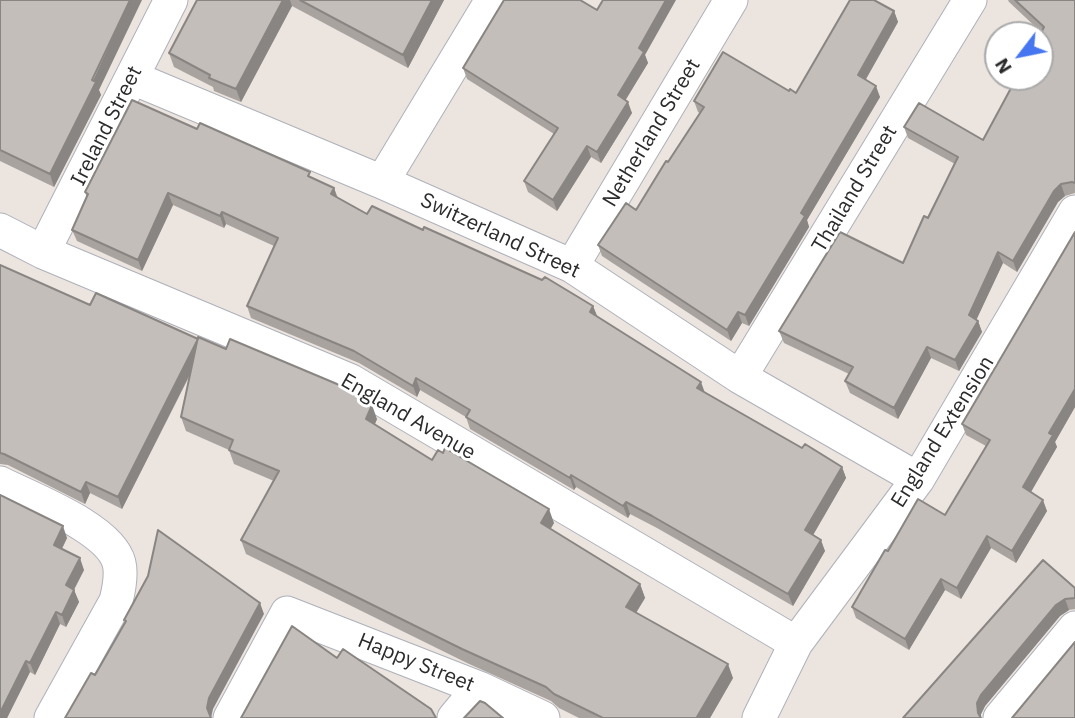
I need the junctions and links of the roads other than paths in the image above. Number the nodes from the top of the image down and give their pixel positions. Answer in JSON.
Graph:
{"nodes":[{"id":1,"x":171,"y":0,"type":"edge"},
{"id":2,"x":492,"y":0,"type":"edge"},
{"id":3,"x":731,"y":0,"type":"edge"},
{"id":4,"x":970,"y":0,"type":"edge"},
{"id":5,"x":133,"y":78,"type":"junction"},
{"id":6,"x":382,"y":182,"type":"junction"},
{"id":7,"x":1075,"y":212,"type":"edge"},
{"id":8,"x":0,"y":230,"type":"edge"},
{"id":9,"x":43,"y":252,"type":"junction"},
{"id":10,"x":572,"y":266,"type":"junction"},
{"id":11,"x":740,"y":377,"type":"junction"},
{"id":12,"x":918,"y":479,"type":"junction"},
{"id":13,"x":0,"y":483,"type":"edge"},
{"id":14,"x":1075,"y":628,"type":"edge"},
{"id":15,"x":796,"y":643,"type":"junction"},
{"id":16,"x":479,"y":688,"type":"junction"},
{"id":17,"x":51,"y":718,"type":"edge"},
{"id":18,"x":230,"y":718,"type":"edge"},
{"id":19,"x":454,"y":718,"type":"edge"},
{"id":20,"x":543,"y":718,"type":"edge"},
{"id":21,"x":760,"y":718,"type":"edge"},
{"id":22,"x":1000,"y":718,"type":"edge"}],
"edges":[{"from":1,"to":5,"type":"street","name":"Ireland Street"},
{"from":2,"to":6,"type":"street"},
{"from":3,"to":10,"type":"street","name":"Netherland Street"},
{"from":4,"to":11,"type":"street","name":"Thailand Street"},
{"from":5,"to":6,"type":"street","name":"Switzerland Street"},
{"from":5,"to":9,"type":"street","name":"Ireland Street"},
{"from":6,"to":10,"type":"street","name":"Switzerland Street"},
{"from":7,"to":12,"type":"street","name":"England Extension"},
{"from":8,"to":9,"type":"street","name":"England Avenue"},
{"from":9,"to":15,"type":"street","name":"England Avenue"},
{"from":10,"to":11,"type":"street","name":"Switzerland Street"},
{"from":11,"to":12,"type":"street","name":"Switzerland Street"},
{"from":12,"to":15,"type":"street","name":"England Extension"},
{"from":13,"to":17,"type":"street"},
{"from":14,"to":22,"type":"street"},
{"from":15,"to":21,"type":"street","name":"England Extension"},
{"from":16,"to":18,"type":"street","name":"Happy Street"},
{"from":16,"to":19,"type":"street"},
{"from":16,"to":20,"type":"street","name":"Happy Street"}]}
